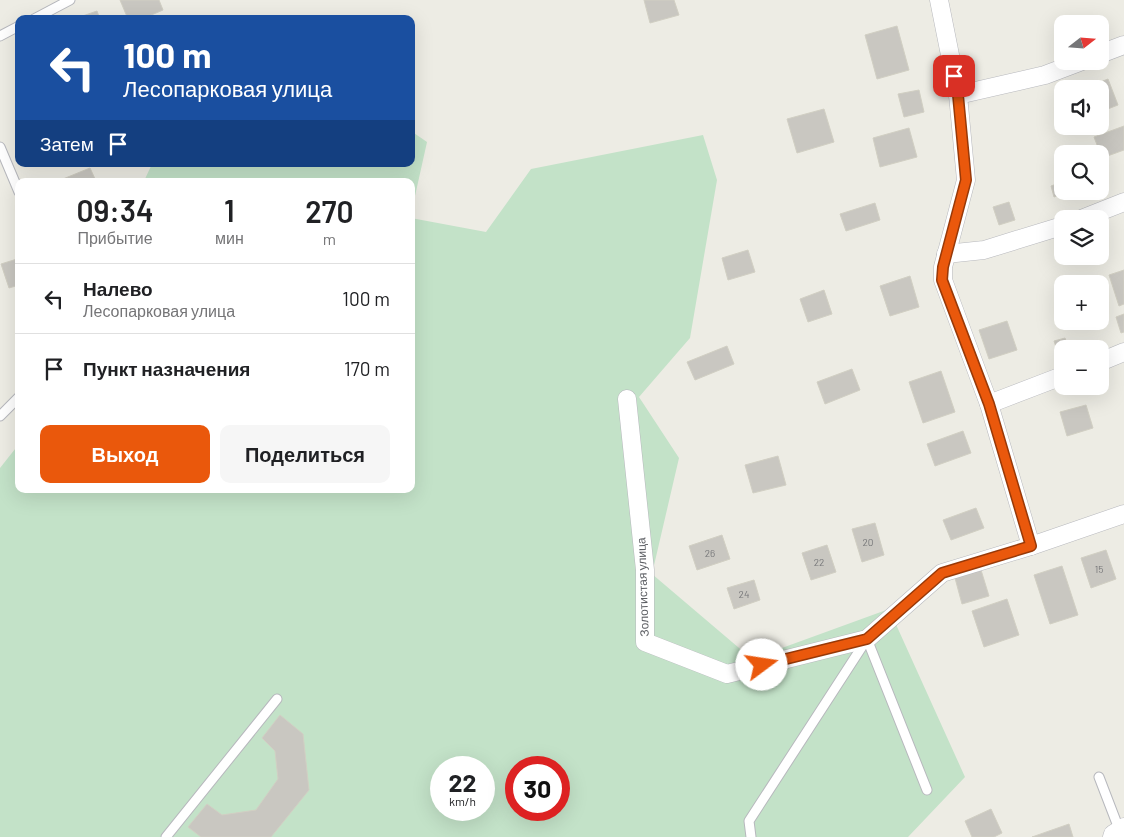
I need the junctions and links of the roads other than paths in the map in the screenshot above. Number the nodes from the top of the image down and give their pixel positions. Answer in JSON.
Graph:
{"nodes":[{"id":1,"x":70,"y":0,"type":"edge"},
{"id":2,"x":939,"y":0,"type":"edge"},
{"id":3,"x":42,"y":15,"type":"edge"},
{"id":4,"x":15,"y":28,"type":"edge"},
{"id":5,"x":0,"y":36,"type":"edge"},
{"id":6,"x":1124,"y":45,"type":"edge"},
{"id":7,"x":1109,"y":51,"type":"edge"},
{"id":8,"x":1058,"y":70,"type":"edge"},
{"id":9,"x":958,"y":95,"type":"junction"},
{"id":10,"x":0,"y":147,"type":"edge"},
{"id":11,"x":15,"y":183,"type":"edge"},
{"id":12,"x":1124,"y":202,"type":"edge"},
{"id":13,"x":1104,"y":210,"type":"edge"},
{"id":14,"x":1054,"y":228,"type":"edge"},
{"id":15,"x":946,"y":254,"type":"junction"},
{"id":16,"x":1124,"y":352,"type":"edge"},
{"id":17,"x":1109,"y":358,"type":"edge"},
{"id":18,"x":1054,"y":379,"type":"edge"},
{"id":19,"x":627,"y":399,"type":"dead end"},
{"id":20,"x":15,"y":401,"type":"edge"},
{"id":21,"x":989,"y":404,"type":"junction"},
{"id":22,"x":0,"y":416,"type":"edge"},
{"id":23,"x":1124,"y":514,"type":"edge"},
{"id":24,"x":1031,"y":546,"type":"junction"},
{"id":25,"x":867,"y":639,"type":"junction"},
{"id":26,"x":277,"y":698,"type":"dead end"},
{"id":27,"x":1099,"y":778,"type":"dead end"},
{"id":28,"x":927,"y":790,"type":"dead end"},
{"id":29,"x":1117,"y":832,"type":"edge"},
{"id":30,"x":166,"y":837,"type":"edge"},
{"id":31,"x":751,"y":837,"type":"edge"}],
"edges":[{"from":1,"to":3,"type":"lane"},
{"from":2,"to":9,"type":"street"},
{"from":4,"to":5,"type":"lane"},
{"from":6,"to":7,"type":"street"},
{"from":8,"to":9,"type":"street"},
{"from":9,"to":15,"type":"street"},
{"from":10,"to":11,"type":"lane"},
{"from":12,"to":13,"type":"street"},
{"from":14,"to":15,"type":"street"},
{"from":15,"to":21,"type":"street"},
{"from":16,"to":17,"type":"street"},
{"from":18,"to":21,"type":"street"},
{"from":19,"to":25,"type":"street","name":"Золотистая улица"},
{"from":20,"to":22,"type":"lane"},
{"from":21,"to":24,"type":"street"},
{"from":23,"to":24,"type":"street","name":"Золотистая улица"},
{"from":24,"to":25,"type":"street","name":"Золотистая улица"},
{"from":25,"to":28,"type":"lane"},
{"from":25,"to":31,"type":"lane"},
{"from":26,"to":30,"type":"lane"},
{"from":27,"to":29,"type":"lane"}]}
